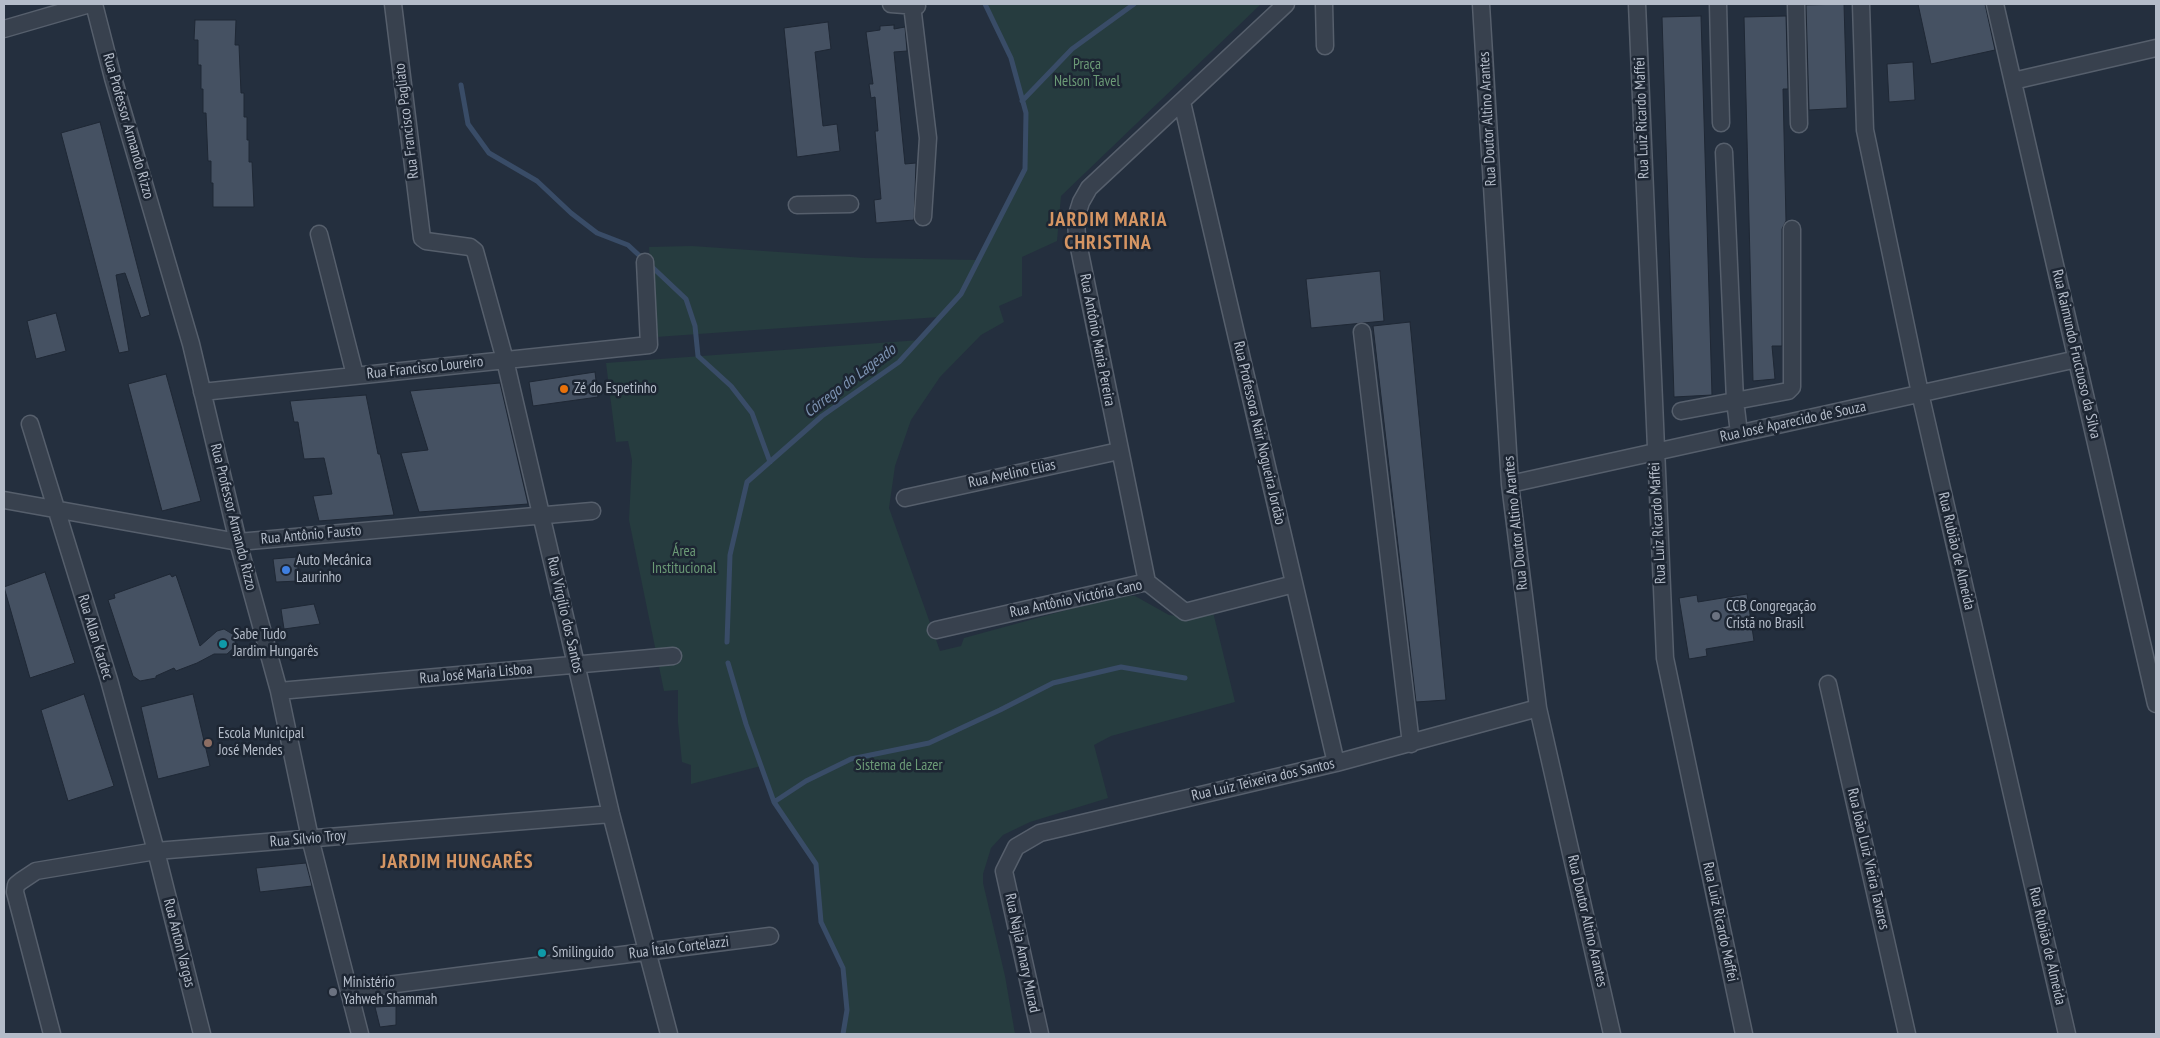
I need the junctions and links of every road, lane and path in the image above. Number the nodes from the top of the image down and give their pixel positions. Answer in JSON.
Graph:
{"nodes":[{"id":1,"x":90,"y":4,"type":"edge"},
{"id":2,"x":94,"y":4,"type":"edge"},
{"id":3,"x":393,"y":4,"type":"edge"},
{"id":4,"x":891,"y":4,"type":"edge"},
{"id":5,"x":1286,"y":4,"type":"edge"},
{"id":6,"x":1324,"y":4,"type":"edge"},
{"id":7,"x":1481,"y":4,"type":"edge"},
{"id":8,"x":1637,"y":4,"type":"edge"},
{"id":9,"x":1718,"y":4,"type":"edge"},
{"id":10,"x":1796,"y":4,"type":"edge"},
{"id":11,"x":1861,"y":4,"type":"edge"},
{"id":12,"x":1995,"y":4,"type":"edge"},
{"id":13,"x":4,"y":29,"type":"edge"},
{"id":14,"x":1325,"y":46,"type":"dead end"},
{"id":15,"x":2156,"y":48,"type":"edge"},
{"id":16,"x":2013,"y":81,"type":"junction"},
{"id":17,"x":1182,"y":102,"type":"junction"},
{"id":18,"x":1721,"y":123,"type":"dead end"},
{"id":19,"x":1799,"y":124,"type":"dead end"},
{"id":20,"x":1724,"y":152,"type":"dead end"},
{"id":21,"x":850,"y":204,"type":"dead end"},
{"id":22,"x":797,"y":205,"type":"dead end"},
{"id":23,"x":923,"y":217,"type":"dead end"},
{"id":24,"x":1792,"y":229,"type":"dead end"},
{"id":25,"x":319,"y":234,"type":"dead end"},
{"id":26,"x":422,"y":238,"type":"joint"},
{"id":27,"x":645,"y":262,"type":"dead end"},
{"id":28,"x":1362,"y":332,"type":"dead end"},
{"id":29,"x":2077,"y":359,"type":"junction"},
{"id":30,"x":505,"y":360,"type":"junction"},
{"id":31,"x":355,"y":375,"type":"junction"},
{"id":32,"x":202,"y":392,"type":"junction"},
{"id":33,"x":1920,"y":394,"type":"junction"},
{"id":34,"x":1735,"y":400,"type":"junction"},
{"id":35,"x":1681,"y":412,"type":"dead end"},
{"id":36,"x":30,"y":424,"type":"dead end"},
{"id":37,"x":1739,"y":434,"type":"junction"},
{"id":38,"x":1119,"y":451,"type":"junction"},
{"id":39,"x":1655,"y":452,"type":"junction"},
{"id":40,"x":1510,"y":484,"type":"junction"},
{"id":41,"x":905,"y":498,"type":"dead end"},
{"id":42,"x":4,"y":500,"type":"edge"},
{"id":43,"x":56,"y":509,"type":"junction"},
{"id":44,"x":592,"y":512,"type":"dead end"},
{"id":45,"x":543,"y":517,"type":"junction"},
{"id":46,"x":238,"y":542,"type":"junction"},
{"id":47,"x":1147,"y":582,"type":"junction"},
{"id":48,"x":1294,"y":584,"type":"junction"},
{"id":49,"x":936,"y":630,"type":"dead end"},
{"id":50,"x":673,"y":656,"type":"dead end"},
{"id":51,"x":577,"y":666,"type":"junction"},
{"id":52,"x":1828,"y":684,"type":"dead end"},
{"id":53,"x":279,"y":691,"type":"junction"},
{"id":54,"x":2156,"y":704,"type":"edge"},
{"id":55,"x":1538,"y":708,"type":"junction"},
{"id":56,"x":1411,"y":744,"type":"junction"},
{"id":57,"x":1336,"y":763,"type":"junction"},
{"id":58,"x":611,"y":814,"type":"junction"},
{"id":59,"x":310,"y":838,"type":"junction"},
{"id":60,"x":156,"y":851,"type":"junction"},
{"id":61,"x":1004,"y":871,"type":"joint"},
{"id":62,"x":770,"y":936,"type":"dead end"},
{"id":63,"x":647,"y":952,"type":"junction"},
{"id":64,"x":349,"y":990,"type":"junction"},
{"id":65,"x":52,"y":1034,"type":"edge"},
{"id":66,"x":202,"y":1034,"type":"edge"},
{"id":67,"x":360,"y":1034,"type":"edge"},
{"id":68,"x":669,"y":1034,"type":"edge"},
{"id":69,"x":1040,"y":1034,"type":"edge"},
{"id":70,"x":1612,"y":1034,"type":"edge"},
{"id":71,"x":1744,"y":1034,"type":"edge"},
{"id":72,"x":1907,"y":1034,"type":"edge"},
{"id":73,"x":2068,"y":1034,"type":"edge"}],
"edges":[{"from":1,"to":13,"type":"street"},
{"from":2,"to":32,"type":"street","name":"Rua Professor Armando Rizzo"},
{"from":3,"to":26,"type":"street","name":"Rua Francisco Pagliato"},
{"from":4,"to":23,"type":"street"},
{"from":5,"to":17,"type":"street","name":"Rua Antônio Maria Pereira"},
{"from":6,"to":14,"type":"street"},
{"from":7,"to":40,"type":"street","name":"Rua Doutor Altino Arantes"},
{"from":8,"to":39,"type":"street","name":"Rua Luiz Ricardo Maffei"},
{"from":9,"to":18,"type":"street"},
{"from":10,"to":19,"type":"street"},
{"from":11,"to":33,"type":"street","name":"Rua Rubião de Almeida"},
{"from":12,"to":16,"type":"street","name":"Rua Raimundo Fructuoso da Silva"},
{"from":15,"to":16,"type":"street"},
{"from":16,"to":29,"type":"street","name":"Rua Raimundo Fructuoso da Silva"},
{"from":17,"to":38,"type":"street","name":"Rua Antônio Maria Pereira"},
{"from":17,"to":48,"type":"street","name":"Rua Professora Nair Nogueira Jordão"},
{"from":20,"to":34,"type":"street"},
{"from":21,"to":22,"type":"street"},
{"from":24,"to":34,"type":"street"},
{"from":25,"to":31,"type":"street"},
{"from":26,"to":30,"type":"street","name":"Rua Virgílio dos Santos"},
{"from":27,"to":30,"type":"street","name":"Rua Francisco Loureiro"},
{"from":28,"to":56,"type":"street"},
{"from":29,"to":33,"type":"street","name":"Rua José Aparecido de Souza"},
{"from":29,"to":54,"type":"street","name":"Rua Raimundo Fructuoso da Silva"},
{"from":30,"to":31,"type":"street","name":"Rua Francisco Loureiro"},
{"from":30,"to":45,"type":"street","name":"Rua Virgílio dos Santos"},
{"from":31,"to":32,"type":"street","name":"Rua Francisco Loureiro"},
{"from":32,"to":46,"type":"street","name":"Rua Professor Armando Rizzo"},
{"from":33,"to":37,"type":"street","name":"Rua José Aparecido de Souza"},
{"from":33,"to":73,"type":"street","name":"Rua Rubião de Almeida"},
{"from":34,"to":35,"type":"street"},
{"from":34,"to":37,"type":"street"},
{"from":36,"to":43,"type":"street","name":"Rua Allan Kardec"},
{"from":37,"to":39,"type":"street","name":"Rua José Aparecido de Souza"},
{"from":38,"to":41,"type":"street","name":"Rua Avelino Elias"},
{"from":38,"to":47,"type":"street","name":"Rua Antônio Maria Pereira"},
{"from":39,"to":40,"type":"street","name":"Rua José Aparecido de Souza"},
{"from":39,"to":71,"type":"street","name":"Rua Luiz Ricardo Maffei"},
{"from":40,"to":55,"type":"street","name":"Rua Doutor Altino Arantes"},
{"from":42,"to":43,"type":"street","name":"Rua Antônio Fausto"},
{"from":43,"to":46,"type":"street","name":"Rua Antônio Fausto"},
{"from":43,"to":60,"type":"street","name":"Rua Allan Kardec"},
{"from":44,"to":45,"type":"street","name":"Rua Antônio Fausto"},
{"from":45,"to":46,"type":"street","name":"Rua Antônio Fausto"},
{"from":45,"to":51,"type":"street","name":"Rua Virgílio dos Santos"},
{"from":46,"to":53,"type":"street","name":"Rua Professor Armando Rizzo"},
{"from":47,"to":48,"type":"street","name":"Rua Antônio Victória Cano"},
{"from":47,"to":49,"type":"street","name":"Rua Antônio Victória Cano"},
{"from":48,"to":57,"type":"street","name":"Rua Professora Nair Nogueira Jordão"},
{"from":50,"to":51,"type":"street","name":"Rua José Maria Lisboa"},
{"from":51,"to":53,"type":"street","name":"Rua José Maria Lisboa"},
{"from":51,"to":58,"type":"street","name":"Rua Virgílio dos Santos"},
{"from":52,"to":72,"type":"street","name":"Rua João Luiz Vieira Tavares"},
{"from":53,"to":59,"type":"street","name":"Rua Professor Armando Rizzo"},
{"from":55,"to":56,"type":"street","name":"Rua Luiz Teixeira dos Santos"},
{"from":55,"to":70,"type":"street","name":"Rua Doutor Altino Arantes"},
{"from":56,"to":57,"type":"street","name":"Rua Luiz Teixeira dos Santos"},
{"from":57,"to":61,"type":"street","name":"Rua Luiz Teixeira dos Santos"},
{"from":58,"to":59,"type":"street","name":"Rua Sílvio Troy"},
{"from":58,"to":63,"type":"street","name":"Rua Virgílio dos Santos"},
{"from":59,"to":60,"type":"street","name":"Rua Sílvio Troy"},
{"from":59,"to":64,"type":"street","name":"Rua Professor Armando Rizzo"},
{"from":60,"to":65,"type":"street","name":"Rua Sílvio Troy"},
{"from":60,"to":66,"type":"street","name":"Rua Anton Vargas"},
{"from":61,"to":69,"type":"street","name":"Rua Najla Amary Murad"},
{"from":62,"to":63,"type":"street","name":"Rua Ítalo Cortelazzi"},
{"from":63,"to":64,"type":"street","name":"Rua Ítalo Cortelazzi"},
{"from":63,"to":68,"type":"street","name":"Rua Virgílio dos Santos"},
{"from":64,"to":67,"type":"street","name":"Rua Professor Armando Rizzo"}]}
